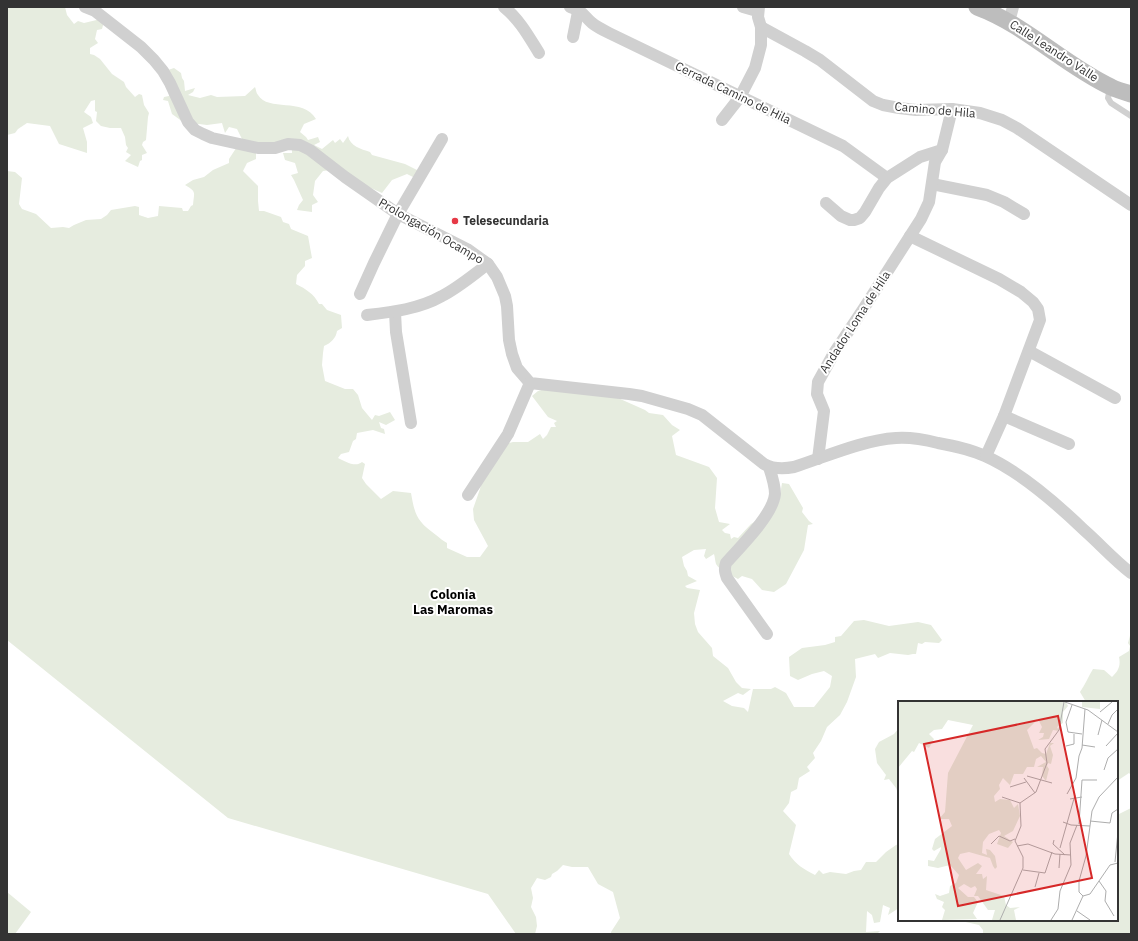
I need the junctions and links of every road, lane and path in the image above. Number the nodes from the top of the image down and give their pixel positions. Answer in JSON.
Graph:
{"nodes":[{"id":1,"x":85,"y":7,"type":"edge"},
{"id":2,"x":504,"y":7,"type":"edge"},
{"id":3,"x":743,"y":7,"type":"edge"},
{"id":4,"x":977,"y":7,"type":"edge"},
{"id":5,"x":576,"y":8,"type":"edge"},
{"id":6,"x":758,"y":9,"type":"edge"},
{"id":7,"x":1011,"y":14,"type":"edge"},
{"id":8,"x":761,"y":27,"type":"junction"},
{"id":9,"x":573,"y":37,"type":"dead end"},
{"id":10,"x":540,"y":53,"type":"dead end"},
{"id":11,"x":1110,"y":86,"type":"junction"},
{"id":12,"x":1131,"y":94,"type":"edge"},
{"id":13,"x":740,"y":97,"type":"junction"},
{"id":14,"x":952,"y":109,"type":"junction"},
{"id":15,"x":1131,"y":116,"type":"edge"},
{"id":16,"x":722,"y":120,"type":"dead end"},
{"id":17,"x":442,"y":139,"type":"dead end"},
{"id":18,"x":942,"y":150,"type":"junction"},
{"id":19,"x":887,"y":178,"type":"junction"},
{"id":20,"x":932,"y":184,"type":"junction"},
{"id":21,"x":826,"y":203,"type":"dead end"},
{"id":22,"x":1131,"y":205,"type":"edge"},
{"id":23,"x":398,"y":214,"type":"junction"},
{"id":24,"x":1024,"y":214,"type":"dead end"},
{"id":25,"x":910,"y":236,"type":"junction"},
{"id":26,"x":488,"y":264,"type":"junction"},
{"id":27,"x":360,"y":294,"type":"dead end"},
{"id":28,"x":395,"y":312,"type":"junction"},
{"id":29,"x":367,"y":315,"type":"dead end"},
{"id":30,"x":1029,"y":351,"type":"junction"},
{"id":31,"x":530,"y":383,"type":"junction"},
{"id":32,"x":1115,"y":398,"type":"dead end"},
{"id":33,"x":1004,"y":416,"type":"junction"},
{"id":34,"x":411,"y":423,"type":"dead end"},
{"id":35,"x":1069,"y":444,"type":"dead end"},
{"id":36,"x":986,"y":456,"type":"junction"},
{"id":37,"x":818,"y":459,"type":"junction"},
{"id":38,"x":769,"y":467,"type":"junction"},
{"id":39,"x":468,"y":495,"type":"dead end"},
{"id":40,"x":1131,"y":573,"type":"edge"},
{"id":41,"x":767,"y":634,"type":"dead end"}],
"edges":[{"from":1,"to":23,"type":"street","name":"Prolongación Ocampo"},
{"from":2,"to":10,"type":"street"},
{"from":3,"to":6,"type":"street"},
{"from":4,"to":7,"type":"street","name":"Calle Leandro Valle"},
{"from":5,"to":9,"type":"street"},
{"from":5,"to":13,"type":"street","name":"Cerrada Camino de Hila"},
{"from":6,"to":8,"type":"street"},
{"from":7,"to":11,"type":"street","name":"Calle Leandro Valle"},
{"from":8,"to":13,"type":"street"},
{"from":8,"to":14,"type":"street","name":"Camino de Hila"},
{"from":11,"to":12,"type":"street","name":"Calle Leandro Valle"},
{"from":11,"to":15,"type":"lane"},
{"from":13,"to":16,"type":"street"},
{"from":13,"to":19,"type":"street","name":"Cerrada Camino de Hila"},
{"from":14,"to":18,"type":"street","name":"Andador Loma de Hila"},
{"from":14,"to":22,"type":"street","name":"Camino de Hila"},
{"from":17,"to":23,"type":"street"},
{"from":18,"to":19,"type":"street"},
{"from":18,"to":20,"type":"street","name":"Andador Loma de Hila"},
{"from":19,"to":21,"type":"street"},
{"from":20,"to":24,"type":"street"},
{"from":20,"to":25,"type":"street","name":"Andador Loma de Hila"},
{"from":23,"to":26,"type":"street","name":"Prolongación Ocampo"},
{"from":23,"to":27,"type":"street"},
{"from":25,"to":30,"type":"street"},
{"from":25,"to":37,"type":"street","name":"Andador Loma de Hila"},
{"from":26,"to":28,"type":"street"},
{"from":26,"to":31,"type":"street","name":"Prolongación Ocampo"},
{"from":28,"to":29,"type":"street"},
{"from":28,"to":34,"type":"street"},
{"from":30,"to":32,"type":"street"},
{"from":30,"to":33,"type":"street"},
{"from":31,"to":38,"type":"street"},
{"from":31,"to":39,"type":"street"},
{"from":33,"to":35,"type":"street"},
{"from":33,"to":36,"type":"street"},
{"from":36,"to":37,"type":"street"},
{"from":36,"to":40,"type":"street"},
{"from":37,"to":38,"type":"street"},
{"from":38,"to":41,"type":"street"}]}
